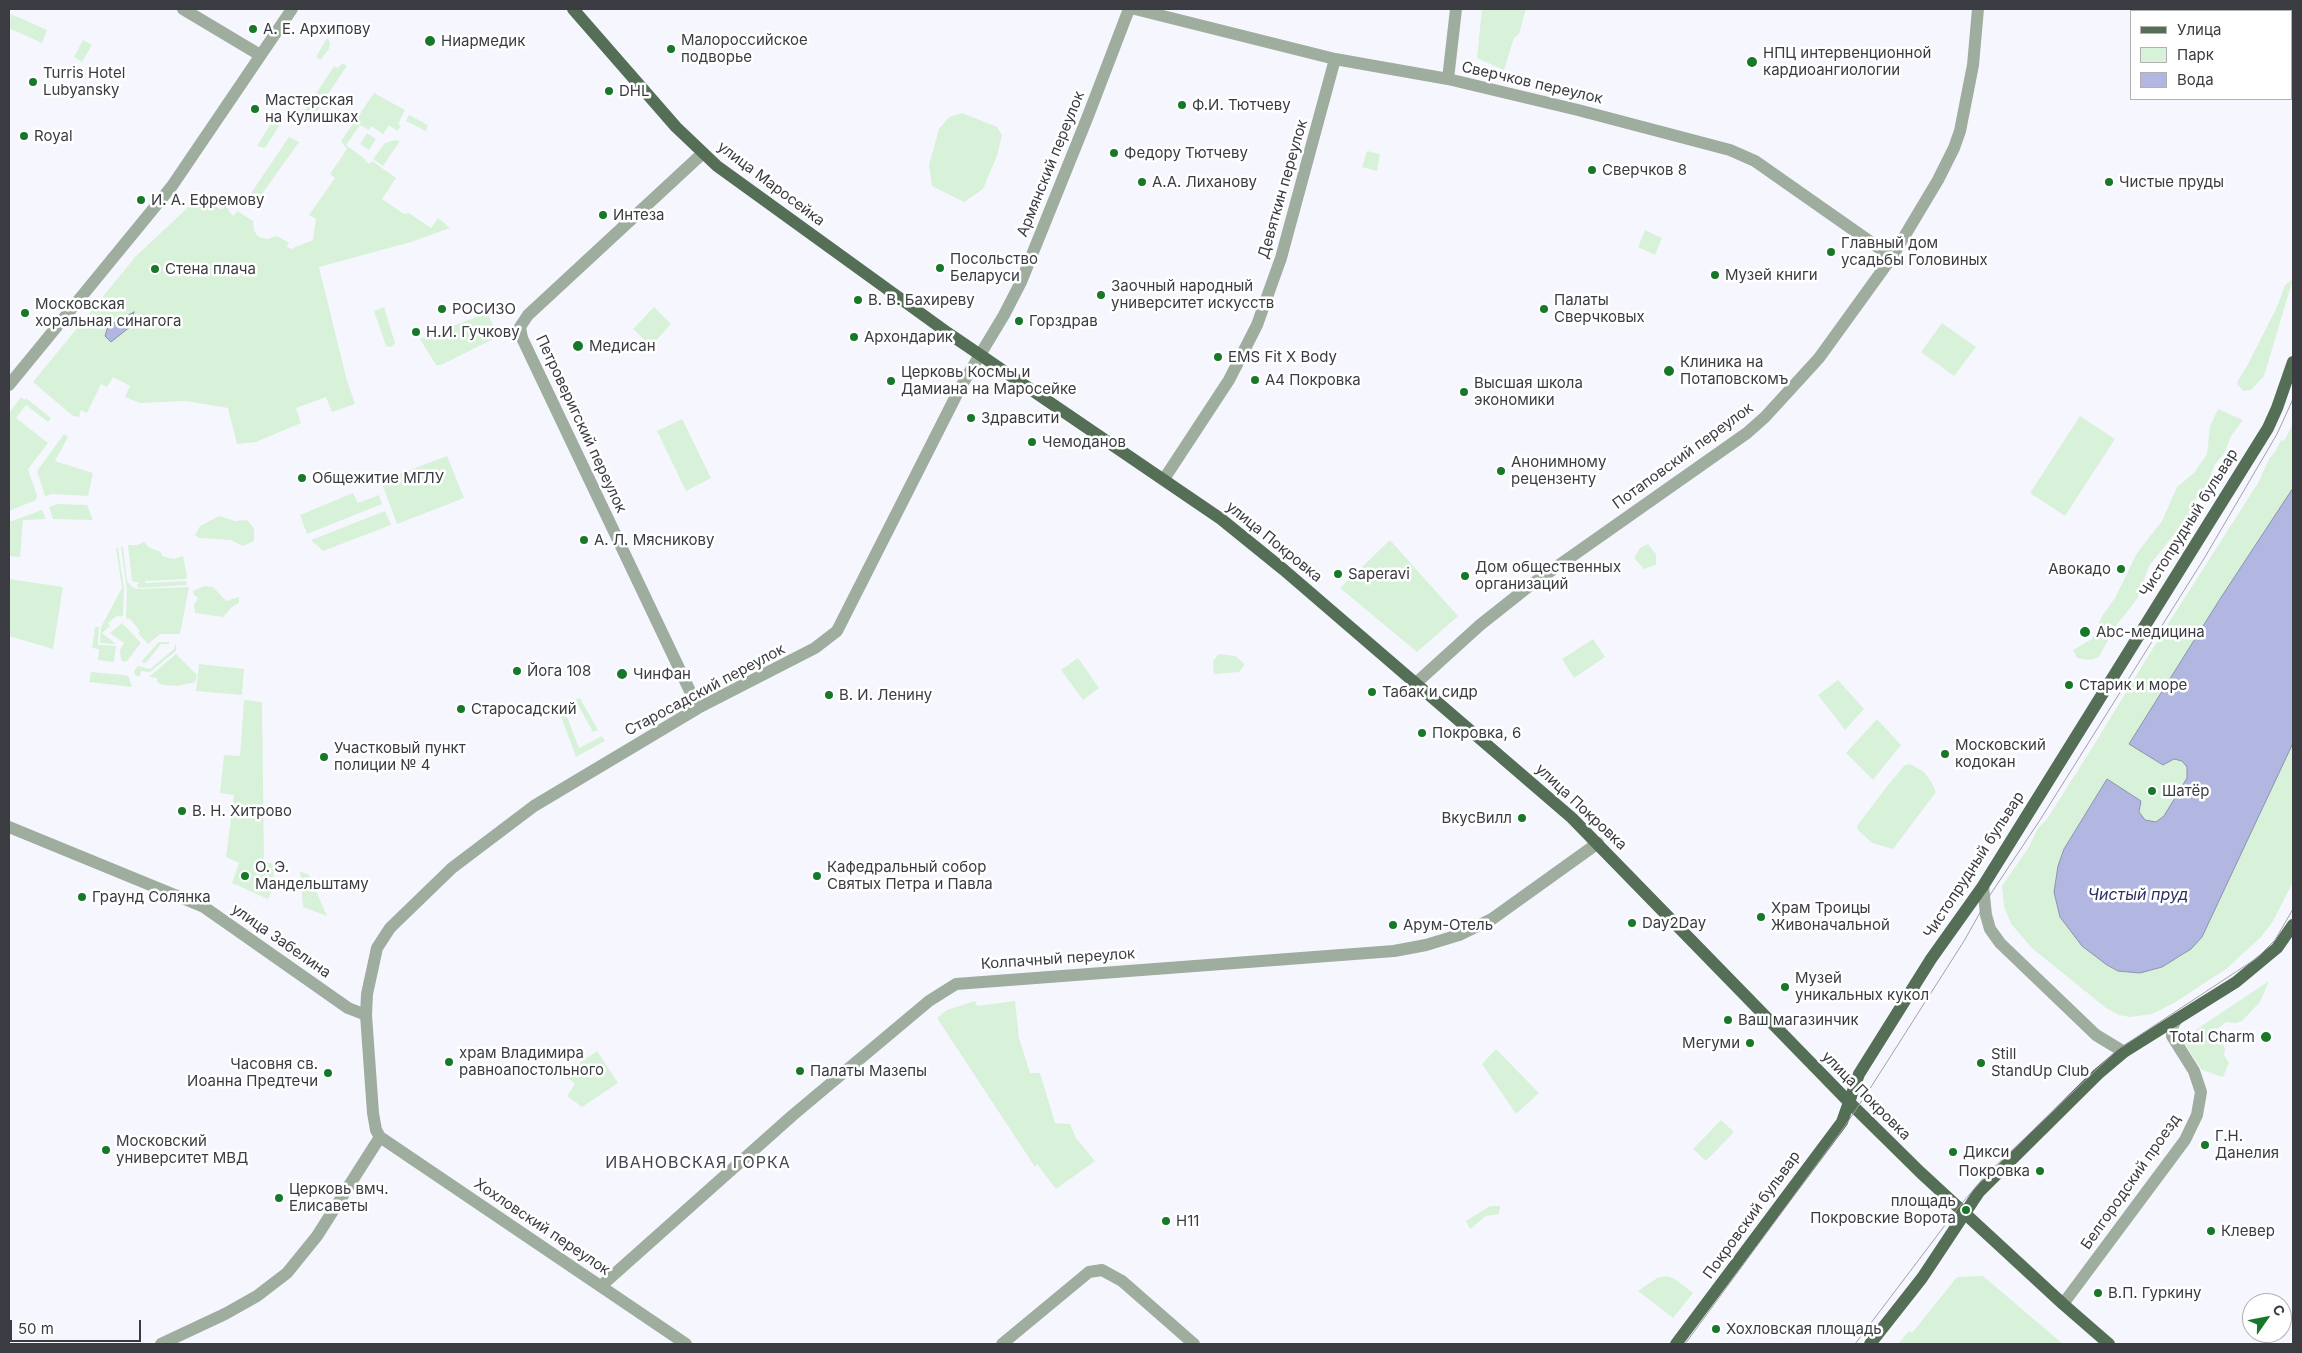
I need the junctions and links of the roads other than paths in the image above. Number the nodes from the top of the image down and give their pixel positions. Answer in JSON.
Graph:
{"nodes":[{"id":1,"x":183,"y":9,"type":"edge"},
{"id":2,"x":292,"y":9,"type":"edge"},
{"id":3,"x":573,"y":9,"type":"edge"},
{"id":4,"x":1129,"y":9,"type":"edge"},
{"id":5,"x":1135,"y":9,"type":"edge"},
{"id":6,"x":1456,"y":9,"type":"edge"},
{"id":7,"x":1978,"y":9,"type":"edge"},
{"id":8,"x":260,"y":55,"type":"junction"},
{"id":9,"x":1335,"y":59,"type":"junction"},
{"id":10,"x":1448,"y":79,"type":"junction"},
{"id":11,"x":702,"y":153,"type":"junction"},
{"id":12,"x":1892,"y":257,"type":"junction"},
{"id":13,"x":980,"y":354,"type":"junction"},
{"id":14,"x":2293,"y":362,"type":"edge"},
{"id":15,"x":9,"y":385,"type":"edge"},
{"id":16,"x":1164,"y":479,"type":"junction"},
{"id":17,"x":1415,"y":684,"type":"junction"},
{"id":18,"x":698,"y":708,"type":"junction"},
{"id":19,"x":9,"y":827,"type":"edge"},
{"id":20,"x":1598,"y":843,"type":"junction"},
{"id":21,"x":1983,"y":886,"type":"junction"},
{"id":22,"x":2293,"y":927,"type":"edge"},
{"id":23,"x":366,"y":1015,"type":"junction"},
{"id":24,"x":2177,"y":1019,"type":"junction"},
{"id":25,"x":2124,"y":1052,"type":"junction"},
{"id":26,"x":1849,"y":1102,"type":"junction"},
{"id":27,"x":380,"y":1137,"type":"junction"},
{"id":28,"x":1964,"y":1214,"type":"junction"},
{"id":29,"x":601,"y":1286,"type":"junction"},
{"id":30,"x":2063,"y":1304,"type":"junction"},
{"id":31,"x":2102,"y":1342,"type":"edge"},
{"id":32,"x":161,"y":1344,"type":"edge"},
{"id":33,"x":686,"y":1344,"type":"edge"},
{"id":34,"x":1002,"y":1344,"type":"edge"},
{"id":35,"x":1194,"y":1344,"type":"edge"},
{"id":36,"x":1676,"y":1344,"type":"edge"},
{"id":37,"x":1870,"y":1344,"type":"edge"}],
"edges":[{"from":1,"to":8,"type":"street"},
{"from":2,"to":8,"type":"street"},
{"from":3,"to":11,"type":"main road","name":"улица Маросейка"},
{"from":4,"to":13,"type":"street","name":"Армянский переулок"},
{"from":5,"to":9,"type":"street","name":"Сверчков переулок"},
{"from":6,"to":10,"type":"street"},
{"from":7,"to":12,"type":"street","name":"Потаповский переулок"},
{"from":8,"to":15,"type":"street"},
{"from":9,"to":10,"type":"street","name":"Сверчков переулок"},
{"from":9,"to":16,"type":"street","name":"Девяткин переулок"},
{"from":10,"to":12,"type":"street","name":"Сверчков переулок"},
{"from":11,"to":13,"type":"main road","name":"улица Маросейка"},
{"from":11,"to":18,"type":"street","name":"Петроверигский переулок"},
{"from":12,"to":17,"type":"street","name":"Потаповский переулок"},
{"from":13,"to":16,"type":"main road","name":"улица Покровка"},
{"from":13,"to":18,"type":"street","name":"Старосадский переулок"},
{"from":14,"to":21,"type":"main road","name":"Чистопрудный бульвар"},
{"from":16,"to":17,"type":"main road","name":"улица Покровка"},
{"from":17,"to":20,"type":"main road","name":"улица Покровка"},
{"from":18,"to":23,"type":"street","name":"Старосадский переулок"},
{"from":19,"to":23,"type":"street","name":"улица Забелина"},
{"from":20,"to":26,"type":"main road","name":"улица Покровка"},
{"from":20,"to":29,"type":"street","name":"Колпачный переулок"},
{"from":21,"to":25,"type":"street"},
{"from":21,"to":26,"type":"main road","name":"Чистопрудный бульвар"},
{"from":22,"to":24,"type":"main road"},
{"from":23,"to":27,"type":"street","name":"Старосадский переулок"},
{"from":24,"to":25,"type":"main road"},
{"from":24,"to":30,"type":"street","name":"Белгородский проезд"},
{"from":25,"to":28,"type":"main road"},
{"from":26,"to":28,"type":"main road","name":"улица Покровка"},
{"from":26,"to":36,"type":"main road","name":"Покровский бульвар"},
{"from":27,"to":29,"type":"street","name":"Хохловский переулок"},
{"from":27,"to":32,"type":"street"},
{"from":28,"to":30,"type":"main road","name":"улица Покровка"},
{"from":28,"to":37,"type":"main road"},
{"from":29,"to":33,"type":"street","name":"Хохловский переулок"},
{"from":30,"to":31,"type":"main road","name":"улица Покровка"},
{"from":34,"to":35,"type":"street"}]}
